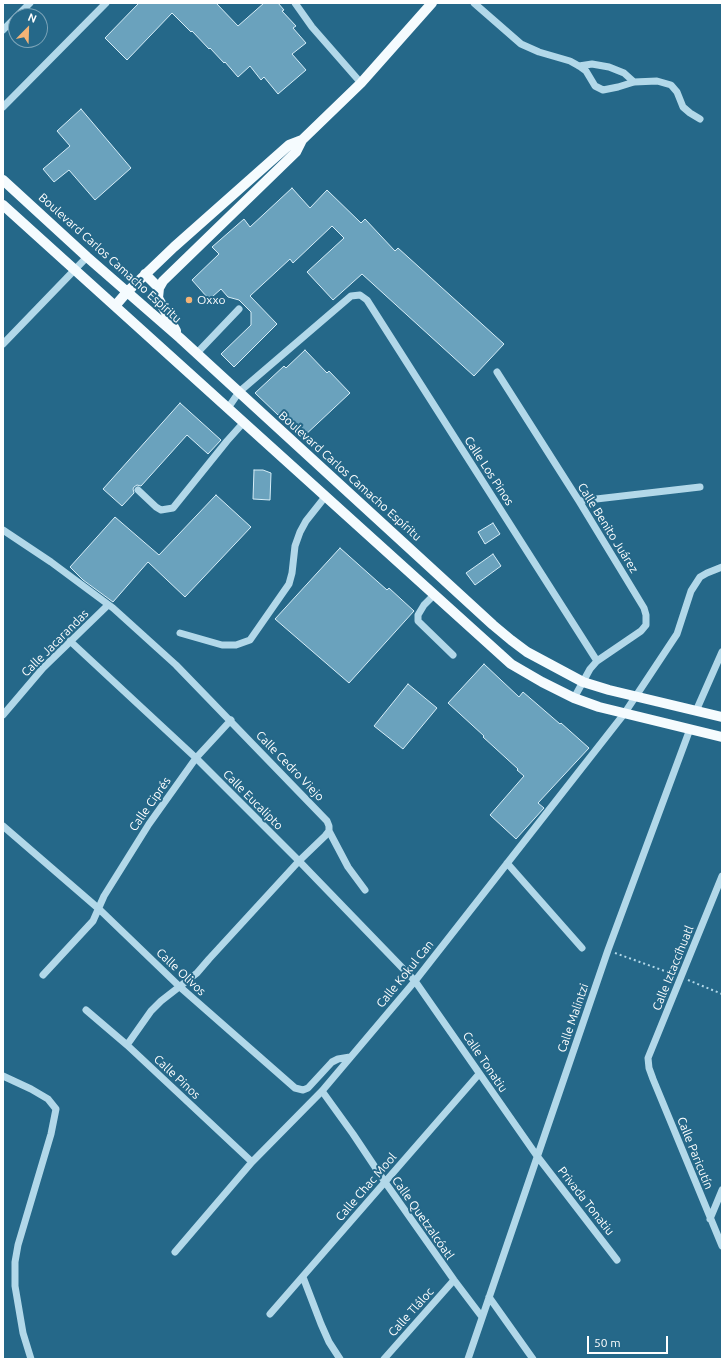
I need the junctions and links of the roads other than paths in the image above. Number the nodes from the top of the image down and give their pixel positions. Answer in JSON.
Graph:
{"nodes":[{"id":1,"x":106,"y":3,"type":"edge"},
{"id":2,"x":295,"y":3,"type":"edge"},
{"id":3,"x":432,"y":3,"type":"edge"},
{"id":4,"x":474,"y":3,"type":"edge"},
{"id":5,"x":579,"y":66,"type":"junction"},
{"id":6,"x":634,"y":82,"type":"junction"},
{"id":7,"x":361,"y":83,"type":"junction"},
{"id":8,"x":3,"y":106,"type":"edge"},
{"id":9,"x":700,"y":118,"type":"dead end"},
{"id":10,"x":302,"y":140,"type":"junction"},
{"id":11,"x":3,"y":180,"type":"edge"},
{"id":12,"x":3,"y":205,"type":"edge"},
{"id":13,"x":87,"y":257,"type":"junction"},
{"id":14,"x":75,"y":270,"type":"junction"},
{"id":15,"x":145,"y":274,"type":"junction"},
{"id":16,"x":159,"y":288,"type":"junction"},
{"id":17,"x":127,"y":292,"type":"junction"},
{"id":18,"x":115,"y":306,"type":"junction"},
{"id":19,"x":239,"y":309,"type":"dead end"},
{"id":20,"x":180,"y":338,"type":"junction"},
{"id":21,"x":3,"y":344,"type":"edge"},
{"id":22,"x":197,"y":353,"type":"junction"},
{"id":23,"x":496,"y":372,"type":"dead end"},
{"id":24,"x":239,"y":392,"type":"junction"},
{"id":25,"x":228,"y":408,"type":"junction"},
{"id":26,"x":244,"y":422,"type":"junction"},
{"id":27,"x":700,"y":487,"type":"dead end"},
{"id":28,"x":138,"y":490,"type":"dead end"},
{"id":29,"x":325,"y":496,"type":"junction"},
{"id":30,"x":579,"y":501,"type":"junction"},
{"id":31,"x":3,"y":530,"type":"edge"},
{"id":32,"x":722,"y":567,"type":"edge"},
{"id":33,"x":434,"y":595,"type":"junction"},
{"id":34,"x":108,"y":605,"type":"junction"},
{"id":35,"x":180,"y":633,"type":"dead end"},
{"id":36,"x":70,"y":641,"type":"junction"},
{"id":37,"x":722,"y":652,"type":"edge"},
{"id":38,"x":453,"y":655,"type":"dead end"},
{"id":39,"x":597,"y":661,"type":"junction"},
{"id":40,"x":583,"y":682,"type":"junction"},
{"id":41,"x":634,"y":696,"type":"junction"},
{"id":42,"x":574,"y":698,"type":"junction"},
{"id":43,"x":696,"y":711,"type":"junction"},
{"id":44,"x":624,"y":714,"type":"junction"},
{"id":45,"x":3,"y":715,"type":"edge"},
{"id":46,"x":722,"y":717,"type":"edge"},
{"id":47,"x":231,"y":720,"type":"junction"},
{"id":48,"x":690,"y":729,"type":"junction"},
{"id":49,"x":722,"y":737,"type":"edge"},
{"id":50,"x":196,"y":758,"type":"junction"},
{"id":51,"x":3,"y":826,"type":"edge"},
{"id":52,"x":329,"y":831,"type":"junction"},
{"id":53,"x":299,"y":861,"type":"junction"},
{"id":54,"x":507,"y":863,"type":"junction"},
{"id":55,"x":722,"y":876,"type":"edge"},
{"id":56,"x":365,"y":890,"type":"dead end"},
{"id":57,"x":99,"y":908,"type":"junction"},
{"id":58,"x":582,"y":948,"type":"dead end"},
{"id":59,"x":43,"y":975,"type":"dead end"},
{"id":60,"x":415,"y":981,"type":"junction"},
{"id":61,"x":180,"y":987,"type":"junction"},
{"id":62,"x":86,"y":1010,"type":"dead end"},
{"id":63,"x":128,"y":1045,"type":"junction"},
{"id":64,"x":350,"y":1057,"type":"junction"},
{"id":65,"x":649,"y":1068,"type":"joint"},
{"id":66,"x":479,"y":1074,"type":"junction"},
{"id":67,"x":3,"y":1076,"type":"edge"},
{"id":68,"x":322,"y":1091,"type":"junction"},
{"id":69,"x":537,"y":1156,"type":"junction"},
{"id":70,"x":252,"y":1162,"type":"junction"},
{"id":71,"x":385,"y":1182,"type":"junction"},
{"id":72,"x":722,"y":1190,"type":"edge"},
{"id":73,"x":710,"y":1218,"type":"junction"},
{"id":74,"x":722,"y":1246,"type":"edge"},
{"id":75,"x":175,"y":1252,"type":"dead end"},
{"id":76,"x":617,"y":1260,"type":"dead end"},
{"id":77,"x":303,"y":1277,"type":"junction"},
{"id":78,"x":454,"y":1280,"type":"junction"},
{"id":79,"x":489,"y":1297,"type":"junction"},
{"id":80,"x":270,"y":1314,"type":"dead end"},
{"id":81,"x":482,"y":1316,"type":"junction"},
{"id":82,"x":31,"y":1359,"type":"edge"},
{"id":83,"x":340,"y":1359,"type":"edge"},
{"id":84,"x":384,"y":1359,"type":"edge"},
{"id":85,"x":468,"y":1359,"type":"edge"},
{"id":86,"x":533,"y":1359,"type":"edge"}],
"edges":[{"from":1,"to":8,"type":"street"},
{"from":2,"to":7,"type":"street"},
{"from":3,"to":7,"type":"main road"},
{"from":4,"to":5,"type":"street"},
{"from":5,"to":6,"type":"street"},
{"from":5,"to":6,"type":"street"},
{"from":6,"to":9,"type":"street"},
{"from":7,"to":10,"type":"main road"},
{"from":10,"to":15,"type":"main road"},
{"from":10,"to":16,"type":"main road"},
{"from":11,"to":13,"type":"main road","name":"Boulevard Carlos Camacho Espíritu"},
{"from":12,"to":14,"type":"main road"},
{"from":13,"to":14,"type":"street"},
{"from":13,"to":17,"type":"main road","name":"Boulevard Carlos Camacho Espíritu"},
{"from":14,"to":18,"type":"main road"},
{"from":14,"to":21,"type":"street"},
{"from":15,"to":16,"type":"main road"},
{"from":15,"to":17,"type":"main road"},
{"from":16,"to":20,"type":"main road"},
{"from":17,"to":18,"type":"main road"},
{"from":17,"to":20,"type":"main road","name":"Boulevard Carlos Camacho Espíritu"},
{"from":18,"to":25,"type":"main road"},
{"from":19,"to":22,"type":"street"},
{"from":20,"to":22,"type":"main road","name":"Boulevard Carlos Camacho Espíritu"},
{"from":22,"to":24,"type":"main road","name":"Boulevard Carlos Camacho Espíritu"},
{"from":23,"to":30,"type":"street","name":"Calle Benito Juárez"},
{"from":24,"to":25,"type":"street"},
{"from":24,"to":39,"type":"street","name":"Calle Los Pinos"},
{"from":24,"to":40,"type":"main road","name":"Boulevard Carlos Camacho Espíritu"},
{"from":25,"to":26,"type":"main road"},
{"from":26,"to":28,"type":"street"},
{"from":26,"to":29,"type":"main road"},
{"from":27,"to":30,"type":"street"},
{"from":29,"to":33,"type":"main road"},
{"from":29,"to":35,"type":"street"},
{"from":30,"to":39,"type":"street","name":"Calle Benito Juárez"},
{"from":31,"to":34,"type":"street","name":"Calle Cedro Viejo"},
{"from":32,"to":41,"type":"street","name":"Calle Kokul Can"},
{"from":33,"to":38,"type":"street"},
{"from":33,"to":42,"type":"main road"},
{"from":34,"to":36,"type":"street","name":"Calle Jacarandas"},
{"from":34,"to":47,"type":"street","name":"Calle Cedro Viejo"},
{"from":36,"to":45,"type":"street","name":"Calle Jacarandas"},
{"from":36,"to":50,"type":"street","name":"Calle Eucalipto"},
{"from":37,"to":43,"type":"street"},
{"from":39,"to":40,"type":"street","name":"Calle Benito Juárez"},
{"from":40,"to":41,"type":"main road","name":"Boulevard Carlos Camacho Espíritu"},
{"from":40,"to":42,"type":"street","name":"Calle Benito Juárez"},
{"from":41,"to":43,"type":"main road","name":"Boulevard Carlos Camacho Espíritu"},
{"from":41,"to":44,"type":"street","name":"Calle Kokul Can"},
{"from":42,"to":44,"type":"main road"},
{"from":43,"to":46,"type":"main road","name":"Boulevard Carlos Camacho Espíritu"},
{"from":44,"to":48,"type":"main road"},
{"from":44,"to":54,"type":"street","name":"Calle Kokul Can"},
{"from":47,"to":50,"type":"street","name":"Calle Ciprés"},
{"from":47,"to":52,"type":"street","name":"Calle Cedro Viejo"},
{"from":48,"to":49,"type":"main road"},
{"from":48,"to":69,"type":"street","name":"Calle Malintzi"},
{"from":50,"to":53,"type":"street","name":"Calle Eucalipto"},
{"from":50,"to":57,"type":"street","name":"Calle Ciprés"},
{"from":51,"to":57,"type":"street","name":"Calle Olivos"},
{"from":52,"to":53,"type":"street"},
{"from":52,"to":56,"type":"street","name":"Calle Cedro Viejo"},
{"from":53,"to":60,"type":"street","name":"Calle Eucalipto"},
{"from":53,"to":61,"type":"street"},
{"from":54,"to":58,"type":"street"},
{"from":54,"to":60,"type":"street","name":"Calle Kokul Can"},
{"from":55,"to":65,"type":"street","name":"Calle Iztaccíhuatl"},
{"from":57,"to":59,"type":"street","name":"Calle Ciprés"},
{"from":57,"to":61,"type":"street","name":"Calle Olivos"},
{"from":60,"to":64,"type":"street","name":"Calle Kokul Can"},
{"from":60,"to":66,"type":"street","name":"Calle Tonatiu"},
{"from":61,"to":63,"type":"street"},
{"from":61,"to":64,"type":"street","name":"Calle Olivos"},
{"from":62,"to":63,"type":"street","name":"Calle Pinos"},
{"from":63,"to":70,"type":"street","name":"Calle Pinos"},
{"from":64,"to":68,"type":"street","name":"Calle Kokul Can"},
{"from":65,"to":73,"type":"street","name":"Calle Paricutín"},
{"from":66,"to":69,"type":"street","name":"Calle Tonatiu"},
{"from":66,"to":71,"type":"street","name":"Calle Chac Mool"},
{"from":67,"to":82,"type":"street"},
{"from":68,"to":70,"type":"street","name":"Calle Kokul Can"},
{"from":68,"to":71,"type":"street","name":"Calle Quetzalcóatl"},
{"from":69,"to":76,"type":"street","name":"Privada Tonatiu"},
{"from":69,"to":79,"type":"street","name":"Calle Malintzi"},
{"from":70,"to":75,"type":"street","name":"Calle Kokul Can"},
{"from":71,"to":77,"type":"street","name":"Calle Chac Mool"},
{"from":71,"to":78,"type":"street","name":"Calle Quetzalcóatl"},
{"from":72,"to":73,"type":"street"},
{"from":73,"to":74,"type":"street","name":"Calle Paricutín"},
{"from":77,"to":80,"type":"street","name":"Calle Chac Mool"},
{"from":77,"to":83,"type":"street"},
{"from":78,"to":81,"type":"street","name":"Calle Quetzalcóatl"},
{"from":78,"to":84,"type":"street","name":"Calle Tláloc"},
{"from":79,"to":81,"type":"street","name":"Calle Malintzi"},
{"from":79,"to":86,"type":"street"},
{"from":81,"to":85,"type":"street","name":"Calle Malintzi"}]}
